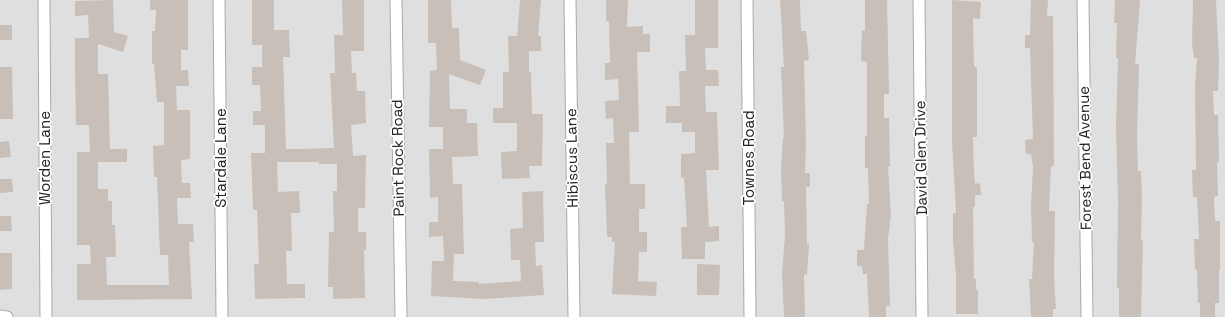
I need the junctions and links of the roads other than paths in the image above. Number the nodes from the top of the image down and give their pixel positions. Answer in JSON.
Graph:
{"nodes":[{"id":1,"x":44,"y":0,"type":"edge"},
{"id":2,"x":219,"y":0,"type":"edge"},
{"id":3,"x":396,"y":0,"type":"edge"},
{"id":4,"x":570,"y":0,"type":"edge"},
{"id":5,"x":747,"y":0,"type":"edge"},
{"id":6,"x":919,"y":0,"type":"edge"},
{"id":7,"x":1083,"y":0,"type":"edge"},
{"id":8,"x":0,"y":316,"type":"edge"},
{"id":9,"x":7,"y":317,"type":"edge"},
{"id":10,"x":46,"y":317,"type":"edge"},
{"id":11,"x":222,"y":317,"type":"edge"},
{"id":12,"x":401,"y":317,"type":"edge"},
{"id":13,"x":574,"y":317,"type":"edge"},
{"id":14,"x":750,"y":317,"type":"edge"},
{"id":15,"x":922,"y":317,"type":"edge"},
{"id":16,"x":1087,"y":317,"type":"edge"}],
"edges":[{"from":1,"to":10,"type":"street","name":"Worden Lane"},
{"from":2,"to":11,"type":"street","name":"Stardale Lane"},
{"from":3,"to":12,"type":"street","name":"Paint Rock Road"},
{"from":4,"to":13,"type":"street","name":"Hibiscus Lane"},
{"from":5,"to":14,"type":"street","name":"Townes Road"},
{"from":6,"to":15,"type":"street","name":"David Glen Drive"},
{"from":7,"to":16,"type":"street","name":"Forest Bend Avenue"},
{"from":8,"to":9,"type":"street"}]}
